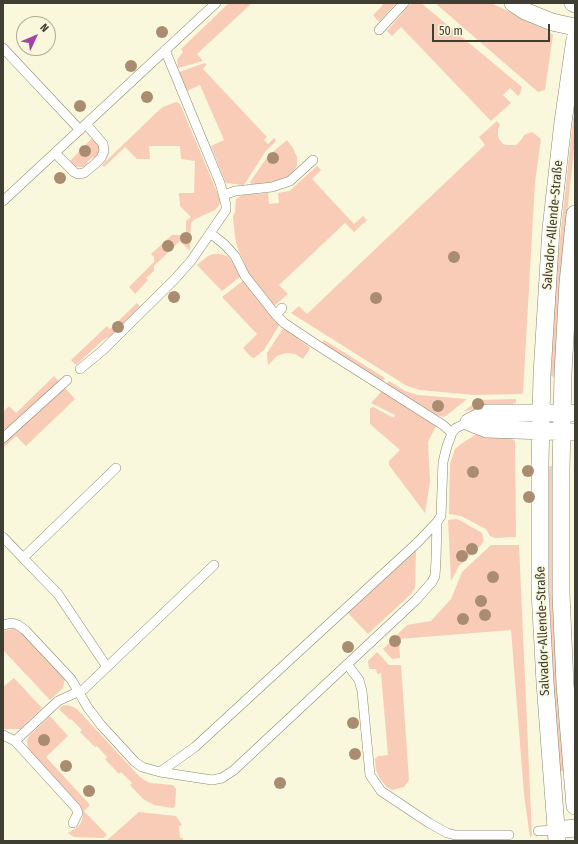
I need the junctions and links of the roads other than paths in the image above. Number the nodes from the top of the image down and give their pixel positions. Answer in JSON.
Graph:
{"nodes":[{"id":1,"x":216,"y":3,"type":"edge"},
{"id":2,"x":404,"y":3,"type":"edge"},
{"id":3,"x":513,"y":3,"type":"edge"},
{"id":4,"x":575,"y":27,"type":"edge"},
{"id":5,"x":379,"y":30,"type":"dead end"},
{"id":6,"x":575,"y":38,"type":"edge"},
{"id":7,"x":3,"y":48,"type":"edge"},
{"id":8,"x":165,"y":50,"type":"junction"},
{"id":9,"x":83,"y":127,"type":"junction"},
{"id":10,"x":55,"y":153,"type":"junction"},
{"id":11,"x":313,"y":160,"type":"dead end"},
{"id":12,"x":224,"y":195,"type":"junction"},
{"id":13,"x":3,"y":201,"type":"edge"},
{"id":14,"x":575,"y":214,"type":"edge"},
{"id":15,"x":210,"y":233,"type":"junction"},
{"id":16,"x":282,"y":308,"type":"dead end"},
{"id":17,"x":276,"y":315,"type":"junction"},
{"id":18,"x":80,"y":369,"type":"dead end"},
{"id":19,"x":67,"y":380,"type":"dead end"},
{"id":20,"x":541,"y":413,"type":"junction"},
{"id":21,"x":569,"y":413,"type":"edge"},
{"id":22,"x":470,"y":422,"type":"junction"},
{"id":23,"x":540,"y":431,"type":"junction"},
{"id":24,"x":568,"y":432,"type":"edge"},
{"id":25,"x":452,"y":433,"type":"junction"},
{"id":26,"x":3,"y":438,"type":"edge"},
{"id":27,"x":116,"y":468,"type":"dead end"},
{"id":28,"x":437,"y":522,"type":"junction"},
{"id":29,"x":3,"y":537,"type":"edge"},
{"id":30,"x":23,"y":558,"type":"junction"},
{"id":31,"x":214,"y":564,"type":"dead end"},
{"id":32,"x":3,"y":625,"type":"edge"},
{"id":33,"x":347,"y":664,"type":"junction"},
{"id":34,"x":107,"y":667,"type":"junction"},
{"id":35,"x":78,"y":692,"type":"junction"},
{"id":36,"x":3,"y":735,"type":"edge"},
{"id":37,"x":15,"y":741,"type":"junction"},
{"id":38,"x":160,"y":772,"type":"junction"},
{"id":39,"x":575,"y":806,"type":"edge"},
{"id":40,"x":73,"y":823,"type":"dead end"},
{"id":41,"x":575,"y":828,"type":"edge"},
{"id":42,"x":538,"y":831,"type":"dead end"},
{"id":43,"x":509,"y":835,"type":"dead end"},
{"id":44,"x":557,"y":835,"type":"edge"}],
"edges":[{"from":1,"to":8,"type":"lane"},
{"from":2,"to":5,"type":"lane"},
{"from":3,"to":4,"type":"street"},
{"from":6,"to":20,"type":"street","name":"Salvador-Allende-Straße"},
{"from":7,"to":9,"type":"lane"},
{"from":8,"to":9,"type":"lane"},
{"from":8,"to":12,"type":"lane"},
{"from":9,"to":10,"type":"lane"},
{"from":9,"to":10,"type":"lane"},
{"from":10,"to":13,"type":"lane"},
{"from":11,"to":12,"type":"lane"},
{"from":12,"to":15,"type":"lane"},
{"from":14,"to":21,"type":"street","name":"Salvador-Allende-Straße"},
{"from":15,"to":17,"type":"lane"},
{"from":15,"to":18,"type":"lane"},
{"from":16,"to":17,"type":"lane"},
{"from":17,"to":25,"type":"lane"},
{"from":19,"to":26,"type":"lane"},
{"from":20,"to":21,"type":"street"},
{"from":20,"to":22,"type":"street"},
{"from":20,"to":23,"type":"street","name":"Salvador-Allende-Straße"},
{"from":21,"to":24,"type":"street","name":"Salvador-Allende-Straße"},
{"from":22,"to":23,"type":"street"},
{"from":22,"to":25,"type":"lane"},
{"from":23,"to":24,"type":"street"},
{"from":23,"to":44,"type":"street","name":"Salvador-Allende-Straße"},
{"from":24,"to":39,"type":"street","name":"Salvador-Allende-Straße"},
{"from":25,"to":28,"type":"lane"},
{"from":27,"to":30,"type":"lane"},
{"from":28,"to":33,"type":"lane"},
{"from":28,"to":38,"type":"lane"},
{"from":29,"to":30,"type":"lane"},
{"from":30,"to":34,"type":"lane"},
{"from":31,"to":34,"type":"lane"},
{"from":32,"to":35,"type":"lane"},
{"from":33,"to":38,"type":"lane"},
{"from":33,"to":43,"type":"lane"},
{"from":34,"to":35,"type":"lane"},
{"from":35,"to":37,"type":"lane"},
{"from":35,"to":38,"type":"lane"},
{"from":36,"to":37,"type":"lane"},
{"from":37,"to":40,"type":"lane"},
{"from":41,"to":44,"type":"street"},
{"from":42,"to":44,"type":"lane"}]}
